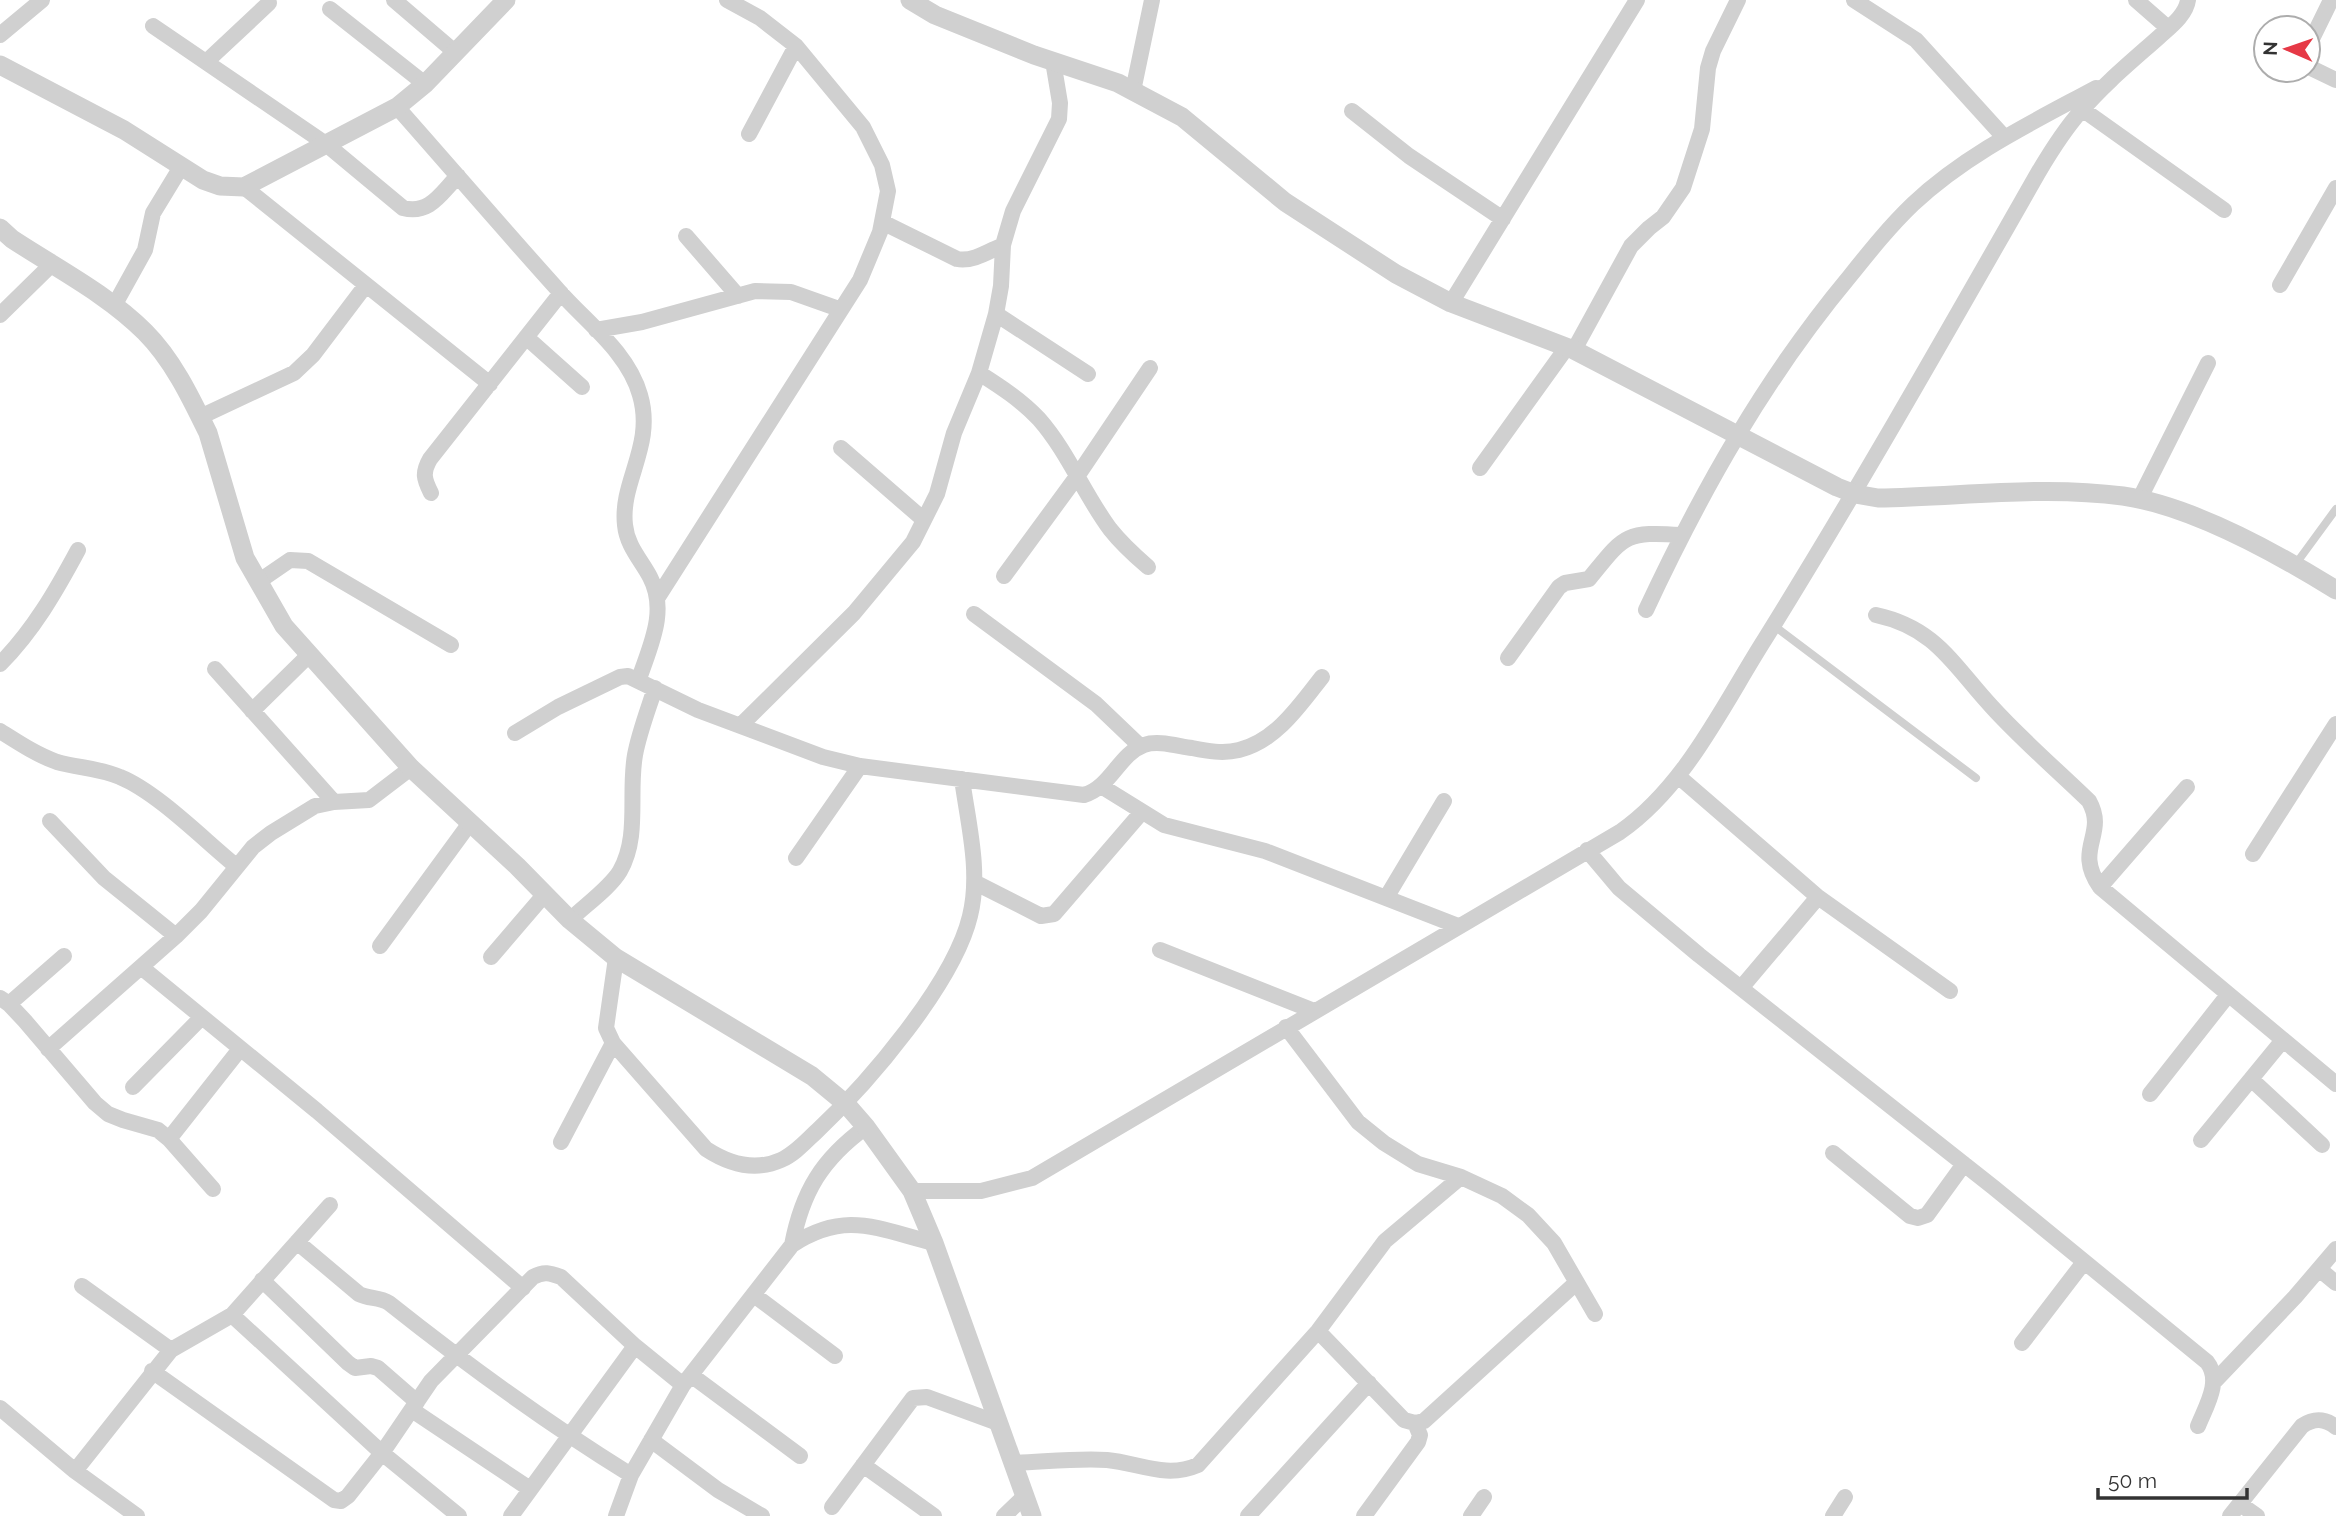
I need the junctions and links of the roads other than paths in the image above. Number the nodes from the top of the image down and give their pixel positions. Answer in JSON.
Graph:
{"nodes":[{"id":1,"x":42,"y":0,"type":"edge"},
{"id":2,"x":394,"y":0,"type":"edge"},
{"id":3,"x":506,"y":0,"type":"edge"},
{"id":4,"x":727,"y":0,"type":"edge"},
{"id":5,"x":910,"y":0,"type":"edge"},
{"id":6,"x":1152,"y":0,"type":"edge"},
{"id":7,"x":1637,"y":0,"type":"edge"},
{"id":8,"x":1738,"y":0,"type":"edge"},
{"id":9,"x":1854,"y":0,"type":"edge"},
{"id":10,"x":2136,"y":0,"type":"edge"},
{"id":11,"x":2188,"y":0,"type":"edge"},
{"id":12,"x":269,"y":3,"type":"dead end"},
{"id":13,"x":2332,"y":4,"type":"edge"},
{"id":14,"x":330,"y":9,"type":"dead end"},
{"id":15,"x":2322,"y":20,"type":"edge"},
{"id":16,"x":153,"y":26,"type":"dead end"},
{"id":17,"x":2168,"y":28,"type":"junction"},
{"id":18,"x":0,"y":35,"type":"edge"},
{"id":19,"x":796,"y":46,"type":"junction"},
{"id":20,"x":456,"y":53,"type":"junction"},
{"id":21,"x":1053,"y":61,"type":"junction"},
{"id":22,"x":206,"y":62,"type":"junction"},
{"id":23,"x":0,"y":65,"type":"edge"},
{"id":24,"x":2111,"y":80,"type":"junction"},
{"id":25,"x":425,"y":84,"type":"junction"},
{"id":26,"x":1133,"y":91,"type":"junction"},
{"id":27,"x":397,"y":107,"type":"junction"},
{"id":28,"x":2082,"y":109,"type":"junction"},
{"id":29,"x":1352,"y":111,"type":"dead end"},
{"id":30,"x":749,"y":134,"type":"dead end"},
{"id":31,"x":2004,"y":137,"type":"junction"},
{"id":32,"x":326,"y":144,"type":"junction"},
{"id":33,"x":181,"y":167,"type":"junction"},
{"id":34,"x":458,"y":176,"type":"junction"},
{"id":35,"x":244,"y":187,"type":"junction"},
{"id":36,"x":2336,"y":188,"type":"edge"},
{"id":37,"x":2224,"y":210,"type":"dead end"},
{"id":38,"x":1503,"y":219,"type":"junction"},
{"id":39,"x":882,"y":222,"type":"junction"},
{"id":40,"x":0,"y":229,"type":"edge"},
{"id":41,"x":686,"y":236,"type":"dead end"},
{"id":42,"x":1003,"y":245,"type":"junction"},
{"id":43,"x":51,"y":265,"type":"junction"},
{"id":44,"x":366,"y":285,"type":"junction"},
{"id":45,"x":2280,"y":285,"type":"dead end"},
{"id":46,"x":561,"y":293,"type":"junction"},
{"id":47,"x":738,"y":296,"type":"junction"},
{"id":48,"x":1451,"y":303,"type":"junction"},
{"id":49,"x":114,"y":306,"type":"junction"},
{"id":50,"x":839,"y":309,"type":"junction"},
{"id":51,"x":996,"y":314,"type":"junction"},
{"id":52,"x":0,"y":315,"type":"edge"},
{"id":53,"x":596,"y":330,"type":"junction"},
{"id":54,"x":526,"y":337,"type":"junction"},
{"id":55,"x":1571,"y":349,"type":"junction"},
{"id":56,"x":2208,"y":363,"type":"dead end"},
{"id":57,"x":1150,"y":368,"type":"dead end"},
{"id":58,"x":979,"y":373,"type":"junction"},
{"id":59,"x":1088,"y":374,"type":"dead end"},
{"id":60,"x":490,"y":384,"type":"junction"},
{"id":61,"x":582,"y":387,"type":"dead end"},
{"id":62,"x":200,"y":417,"type":"junction"},
{"id":63,"x":1735,"y":436,"type":"junction"},
{"id":64,"x":841,"y":448,"type":"dead end"},
{"id":65,"x":1480,"y":468,"type":"dead end"},
{"id":66,"x":1078,"y":475,"type":"junction"},
{"id":67,"x":430,"y":493,"type":"dead end"},
{"id":68,"x":1855,"y":494,"type":"junction"},
{"id":69,"x":2139,"y":500,"type":"junction"},
{"id":70,"x":2336,"y":509,"type":"edge"},
{"id":71,"x":924,"y":520,"type":"junction"},
{"id":72,"x":1681,"y":535,"type":"junction"},
{"id":73,"x":78,"y":550,"type":"dead end"},
{"id":74,"x":2295,"y":565,"type":"junction"},
{"id":75,"x":1148,"y":567,"type":"dead end"},
{"id":76,"x":1004,"y":576,"type":"dead end"},
{"id":77,"x":258,"y":582,"type":"junction"},
{"id":78,"x":2336,"y":590,"type":"edge"},
{"id":79,"x":658,"y":597,"type":"junction"},
{"id":80,"x":1646,"y":610,"type":"dead end"},
{"id":81,"x":974,"y":614,"type":"dead end"},
{"id":82,"x":1876,"y":615,"type":"dead end"},
{"id":83,"x":1773,"y":625,"type":"junction"},
{"id":84,"x":451,"y":645,"type":"dead end"},
{"id":85,"x":309,"y":655,"type":"junction"},
{"id":86,"x":1508,"y":658,"type":"dead end"},
{"id":87,"x":0,"y":664,"type":"edge"},
{"id":88,"x":215,"y":669,"type":"dead end"},
{"id":89,"x":1322,"y":677,"type":"dead end"},
{"id":90,"x":639,"y":679,"type":"junction"},
{"id":91,"x":655,"y":688,"type":"junction"},
{"id":92,"x":252,"y":710,"type":"junction"},
{"id":93,"x":2336,"y":723,"type":"edge"},
{"id":94,"x":741,"y":725,"type":"junction"},
{"id":95,"x":0,"y":731,"type":"edge"},
{"id":96,"x":515,"y":733,"type":"dead end"},
{"id":97,"x":1140,"y":746,"type":"junction"},
{"id":98,"x":860,"y":766,"type":"junction"},
{"id":99,"x":411,"y":768,"type":"junction"},
{"id":100,"x":1678,"y":776,"type":"junction"},
{"id":101,"x":1976,"y":778,"type":"dead end"},
{"id":102,"x":962,"y":779,"type":"junction"},
{"id":103,"x":1101,"y":786,"type":"junction"},
{"id":104,"x":2187,"y":787,"type":"dead end"},
{"id":105,"x":1444,"y":801,"type":"dead end"},
{"id":106,"x":334,"y":802,"type":"junction"},
{"id":107,"x":1142,"y":813,"type":"junction"},
{"id":108,"x":50,"y":821,"type":"dead end"},
{"id":109,"x":470,"y":823,"type":"junction"},
{"id":110,"x":1587,"y":850,"type":"junction"},
{"id":111,"x":2253,"y":854,"type":"dead end"},
{"id":112,"x":796,"y":858,"type":"dead end"},
{"id":113,"x":236,"y":866,"type":"junction"},
{"id":114,"x":975,"y":883,"type":"junction"},
{"id":115,"x":2100,"y":887,"type":"junction"},
{"id":116,"x":545,"y":894,"type":"junction"},
{"id":117,"x":1818,"y":897,"type":"junction"},
{"id":118,"x":1386,"y":898,"type":"junction"},
{"id":119,"x":570,"y":920,"type":"junction"},
{"id":120,"x":1458,"y":926,"type":"junction"},
{"id":121,"x":176,"y":936,"type":"junction"},
{"id":122,"x":380,"y":946,"type":"dead end"},
{"id":123,"x":1160,"y":950,"type":"dead end"},
{"id":124,"x":64,"y":956,"type":"dead end"},
{"id":125,"x":491,"y":957,"type":"dead end"},
{"id":126,"x":615,"y":958,"type":"junction"},
{"id":127,"x":141,"y":967,"type":"junction"},
{"id":128,"x":1741,"y":988,"type":"junction"},
{"id":129,"x":1950,"y":991,"type":"dead end"},
{"id":130,"x":2228,"y":995,"type":"junction"},
{"id":131,"x":5,"y":1001,"type":"edge"},
{"id":132,"x":1314,"y":1011,"type":"junction"},
{"id":133,"x":202,"y":1017,"type":"junction"},
{"id":134,"x":1286,"y":1027,"type":"junction"},
{"id":135,"x":2283,"y":1040,"type":"junction"},
{"id":136,"x":613,"y":1043,"type":"junction"},
{"id":137,"x":48,"y":1049,"type":"junction"},
{"id":138,"x":240,"y":1049,"type":"junction"},
{"id":139,"x":2251,"y":1079,"type":"junction"},
{"id":140,"x":2336,"y":1084,"type":"edge"},
{"id":141,"x":133,"y":1087,"type":"dead end"},
{"id":142,"x":2150,"y":1094,"type":"dead end"},
{"id":143,"x":846,"y":1104,"type":"junction"},
{"id":144,"x":866,"y":1126,"type":"junction"},
{"id":145,"x":169,"y":1139,"type":"junction"},
{"id":146,"x":2201,"y":1140,"type":"dead end"},
{"id":147,"x":561,"y":1142,"type":"dead end"},
{"id":148,"x":2322,"y":1145,"type":"dead end"},
{"id":149,"x":1833,"y":1153,"type":"dead end"},
{"id":150,"x":1964,"y":1164,"type":"junction"},
{"id":151,"x":1461,"y":1177,"type":"junction"},
{"id":152,"x":213,"y":1189,"type":"dead end"},
{"id":153,"x":912,"y":1191,"type":"junction"},
{"id":154,"x":330,"y":1205,"type":"dead end"},
{"id":155,"x":297,"y":1242,"type":"junction"},
{"id":156,"x":934,"y":1243,"type":"junction"},
{"id":157,"x":792,"y":1245,"type":"junction"},
{"id":158,"x":2336,"y":1249,"type":"edge"},
{"id":159,"x":2084,"y":1262,"type":"junction"},
{"id":160,"x":2319,"y":1269,"type":"junction"},
{"id":161,"x":262,"y":1280,"type":"junction"},
{"id":162,"x":1576,"y":1283,"type":"junction"},
{"id":163,"x":2336,"y":1283,"type":"edge"},
{"id":164,"x":82,"y":1286,"type":"dead end"},
{"id":165,"x":523,"y":1288,"type":"junction"},
{"id":166,"x":754,"y":1295,"type":"junction"},
{"id":167,"x":1595,"y":1314,"type":"dead end"},
{"id":168,"x":225,"y":1318,"type":"junction"},
{"id":169,"x":1318,"y":1331,"type":"junction"},
{"id":170,"x":2022,"y":1343,"type":"dead end"},
{"id":171,"x":635,"y":1346,"type":"junction"},
{"id":172,"x":171,"y":1350,"type":"junction"},
{"id":173,"x":454,"y":1355,"type":"junction"},
{"id":174,"x":835,"y":1356,"type":"dead end"},
{"id":175,"x":152,"y":1371,"type":"junction"},
{"id":176,"x":687,"y":1380,"type":"junction"},
{"id":177,"x":2214,"y":1382,"type":"junction"},
{"id":178,"x":1369,"y":1383,"type":"junction"},
{"id":179,"x":415,"y":1406,"type":"junction"},
{"id":180,"x":0,"y":1408,"type":"edge"},
{"id":181,"x":998,"y":1423,"type":"junction"},
{"id":182,"x":1415,"y":1423,"type":"junction"},
{"id":183,"x":2199,"y":1426,"type":"dead end"},
{"id":184,"x":2336,"y":1427,"type":"edge"},
{"id":185,"x":569,"y":1436,"type":"junction"},
{"id":186,"x":651,"y":1440,"type":"junction"},
{"id":187,"x":383,"y":1453,"type":"junction"},
{"id":188,"x":800,"y":1457,"type":"dead end"},
{"id":189,"x":1013,"y":1463,"type":"junction"},
{"id":190,"x":863,"y":1465,"type":"junction"},
{"id":191,"x":75,"y":1471,"type":"junction"},
{"id":192,"x":631,"y":1475,"type":"junction"},
{"id":193,"x":530,"y":1489,"type":"junction"},
{"id":194,"x":1025,"y":1496,"type":"junction"},
{"id":195,"x":1484,"y":1497,"type":"dead end"},
{"id":196,"x":1844,"y":1497,"type":"dead end"},
{"id":197,"x":832,"y":1507,"type":"dead end"},
{"id":198,"x":2235,"y":1510,"type":"edge"},
{"id":199,"x":136,"y":1516,"type":"edge"},
{"id":200,"x":459,"y":1516,"type":"edge"},
{"id":201,"x":511,"y":1516,"type":"edge"},
{"id":202,"x":617,"y":1516,"type":"edge"},
{"id":203,"x":762,"y":1516,"type":"edge"},
{"id":204,"x":934,"y":1516,"type":"edge"},
{"id":205,"x":1004,"y":1516,"type":"edge"},
{"id":206,"x":1032,"y":1516,"type":"edge"},
{"id":207,"x":1248,"y":1516,"type":"edge"},
{"id":208,"x":1364,"y":1516,"type":"edge"},
{"id":209,"x":1471,"y":1516,"type":"edge"},
{"id":210,"x":1833,"y":1516,"type":"edge"},
{"id":211,"x":2257,"y":1516,"type":"edge"}],
"edges":[{"from":1,"to":18,"type":"street"},
{"from":2,"to":20,"type":"street"},
{"from":3,"to":20,"type":"street"},
{"from":4,"to":19,"type":"street"},
{"from":5,"to":21,"type":"street"},
{"from":6,"to":26,"type":"street"},
{"from":7,"to":38,"type":"street"},
{"from":8,"to":55,"type":"street"},
{"from":9,"to":31,"type":"street"},
{"from":10,"to":17,"type":"street"},
{"from":11,"to":17,"type":"street"},
{"from":12,"to":22,"type":"street"},
{"from":13,"to":15,"type":"street"},
{"from":14,"to":25,"type":"street"},
{"from":16,"to":22,"type":"street"},
{"from":17,"to":24,"type":"street"},
{"from":19,"to":30,"type":"street"},
{"from":19,"to":39,"type":"street"},
{"from":20,"to":25,"type":"street"},
{"from":21,"to":26,"type":"street"},
{"from":21,"to":42,"type":"street"},
{"from":22,"to":32,"type":"street"},
{"from":23,"to":33,"type":"street"},
{"from":24,"to":28,"type":"street"},
{"from":24,"to":31,"type":"street"},
{"from":25,"to":27,"type":"street"},
{"from":26,"to":48,"type":"street"},
{"from":27,"to":32,"type":"street"},
{"from":27,"to":34,"type":"street"},
{"from":28,"to":37,"type":"street"},
{"from":28,"to":68,"type":"street"},
{"from":29,"to":38,"type":"street"},
{"from":31,"to":63,"type":"street"},
{"from":32,"to":34,"type":"street"},
{"from":32,"to":35,"type":"street"},
{"from":33,"to":35,"type":"street"},
{"from":33,"to":49,"type":"street"},
{"from":34,"to":46,"type":"street"},
{"from":35,"to":44,"type":"street"},
{"from":36,"to":45,"type":"street"},
{"from":38,"to":48,"type":"street"},
{"from":39,"to":42,"type":"street"},
{"from":39,"to":50,"type":"street"},
{"from":40,"to":43,"type":"street"},
{"from":41,"to":47,"type":"street"},
{"from":42,"to":51,"type":"street"},
{"from":43,"to":49,"type":"street"},
{"from":43,"to":52,"type":"street"},
{"from":44,"to":60,"type":"street"},
{"from":44,"to":62,"type":"street"},
{"from":46,"to":53,"type":"street"},
{"from":46,"to":54,"type":"street"},
{"from":47,"to":50,"type":"street"},
{"from":47,"to":53,"type":"street"},
{"from":48,"to":55,"type":"street"},
{"from":49,"to":62,"type":"street"},
{"from":50,"to":79,"type":"street"},
{"from":51,"to":58,"type":"street"},
{"from":51,"to":59,"type":"street"},
{"from":53,"to":79,"type":"street"},
{"from":54,"to":60,"type":"street"},
{"from":54,"to":61,"type":"street"},
{"from":55,"to":63,"type":"street"},
{"from":55,"to":65,"type":"street"},
{"from":56,"to":69,"type":"street"},
{"from":57,"to":66,"type":"street"},
{"from":58,"to":66,"type":"street"},
{"from":58,"to":71,"type":"street"},
{"from":60,"to":67,"type":"street"},
{"from":62,"to":77,"type":"street"},
{"from":63,"to":68,"type":"street"},
{"from":63,"to":72,"type":"street"},
{"from":64,"to":71,"type":"street"},
{"from":66,"to":75,"type":"street"},
{"from":66,"to":76,"type":"street"},
{"from":68,"to":69,"type":"street"},
{"from":68,"to":83,"type":"street"},
{"from":69,"to":74,"type":"street"},
{"from":70,"to":74,"type":"lane"},
{"from":71,"to":94,"type":"street"},
{"from":72,"to":80,"type":"street"},
{"from":72,"to":86,"type":"street"},
{"from":73,"to":87,"type":"street"},
{"from":74,"to":78,"type":"street"},
{"from":77,"to":84,"type":"street"},
{"from":77,"to":85,"type":"street"},
{"from":79,"to":90,"type":"street"},
{"from":81,"to":97,"type":"street"},
{"from":82,"to":115,"type":"street"},
{"from":83,"to":100,"type":"street"},
{"from":83,"to":101,"type":"lane"},
{"from":85,"to":92,"type":"street"},
{"from":85,"to":99,"type":"street"},
{"from":88,"to":92,"type":"street"},
{"from":89,"to":97,"type":"street"},
{"from":90,"to":91,"type":"street"},
{"from":90,"to":96,"type":"street"},
{"from":91,"to":94,"type":"street"},
{"from":91,"to":119,"type":"street"},
{"from":92,"to":106,"type":"street"},
{"from":93,"to":111,"type":"street"},
{"from":94,"to":98,"type":"street"},
{"from":95,"to":113,"type":"street"},
{"from":97,"to":103,"type":"street"},
{"from":98,"to":102,"type":"street"},
{"from":98,"to":112,"type":"street"},
{"from":99,"to":106,"type":"street"},
{"from":99,"to":109,"type":"street"},
{"from":100,"to":110,"type":"street"},
{"from":100,"to":117,"type":"street"},
{"from":102,"to":103,"type":"street"},
{"from":102,"to":114,"type":"street"},
{"from":103,"to":107,"type":"street"},
{"from":104,"to":115,"type":"street"},
{"from":105,"to":118,"type":"street"},
{"from":106,"to":113,"type":"street"},
{"from":107,"to":114,"type":"street"},
{"from":107,"to":118,"type":"street"},
{"from":108,"to":121,"type":"street"},
{"from":109,"to":116,"type":"street"},
{"from":109,"to":122,"type":"street"},
{"from":110,"to":120,"type":"street"},
{"from":110,"to":128,"type":"street"},
{"from":113,"to":121,"type":"street"},
{"from":114,"to":143,"type":"street"},
{"from":115,"to":130,"type":"street"},
{"from":116,"to":119,"type":"street"},
{"from":116,"to":125,"type":"street"},
{"from":117,"to":128,"type":"street"},
{"from":117,"to":129,"type":"street"},
{"from":118,"to":120,"type":"street"},
{"from":119,"to":126,"type":"street"},
{"from":120,"to":132,"type":"street"},
{"from":121,"to":127,"type":"street"},
{"from":123,"to":132,"type":"street"},
{"from":124,"to":131,"type":"street"},
{"from":126,"to":136,"type":"street"},
{"from":126,"to":143,"type":"street"},
{"from":127,"to":133,"type":"street"},
{"from":127,"to":137,"type":"street"},
{"from":128,"to":150,"type":"street"},
{"from":130,"to":135,"type":"street"},
{"from":130,"to":142,"type":"street"},
{"from":131,"to":137,"type":"street"},
{"from":132,"to":134,"type":"street"},
{"from":133,"to":138,"type":"street"},
{"from":133,"to":141,"type":"street"},
{"from":134,"to":151,"type":"street"},
{"from":134,"to":153,"type":"street"},
{"from":135,"to":139,"type":"street"},
{"from":135,"to":140,"type":"street"},
{"from":136,"to":143,"type":"street"},
{"from":136,"to":147,"type":"street"},
{"from":137,"to":145,"type":"street"},
{"from":138,"to":145,"type":"street"},
{"from":138,"to":165,"type":"street"},
{"from":139,"to":146,"type":"street"},
{"from":139,"to":148,"type":"street"},
{"from":143,"to":144,"type":"street"},
{"from":144,"to":153,"type":"street"},
{"from":144,"to":157,"type":"street"},
{"from":145,"to":152,"type":"street"},
{"from":149,"to":150,"type":"street"},
{"from":150,"to":159,"type":"street"},
{"from":151,"to":162,"type":"street"},
{"from":151,"to":169,"type":"street"},
{"from":153,"to":156,"type":"street"},
{"from":154,"to":155,"type":"street"},
{"from":155,"to":161,"type":"street"},
{"from":155,"to":173,"type":"street"},
{"from":156,"to":157,"type":"street"},
{"from":156,"to":181,"type":"street"},
{"from":157,"to":166,"type":"street"},
{"from":158,"to":160,"type":"street"},
{"from":159,"to":170,"type":"street"},
{"from":159,"to":177,"type":"street"},
{"from":160,"to":163,"type":"street"},
{"from":160,"to":177,"type":"street"},
{"from":161,"to":168,"type":"street"},
{"from":161,"to":179,"type":"street"},
{"from":162,"to":167,"type":"street"},
{"from":162,"to":182,"type":"street"},
{"from":164,"to":172,"type":"street"},
{"from":165,"to":171,"type":"street"},
{"from":165,"to":173,"type":"street"},
{"from":166,"to":174,"type":"street"},
{"from":166,"to":176,"type":"street"},
{"from":168,"to":172,"type":"street"},
{"from":168,"to":187,"type":"street"},
{"from":169,"to":178,"type":"street"},
{"from":169,"to":189,"type":"street"},
{"from":171,"to":176,"type":"street"},
{"from":171,"to":185,"type":"street"},
{"from":172,"to":175,"type":"street"},
{"from":173,"to":179,"type":"street"},
{"from":173,"to":185,"type":"street"},
{"from":175,"to":187,"type":"street"},
{"from":175,"to":191,"type":"street"},
{"from":176,"to":186,"type":"street"},
{"from":176,"to":188,"type":"street"},
{"from":177,"to":183,"type":"street"},
{"from":178,"to":182,"type":"street"},
{"from":178,"to":207,"type":"street"},
{"from":179,"to":187,"type":"street"},
{"from":179,"to":193,"type":"street"},
{"from":180,"to":191,"type":"street"},
{"from":181,"to":189,"type":"street"},
{"from":181,"to":190,"type":"street"},
{"from":182,"to":208,"type":"street"},
{"from":184,"to":198,"type":"street"},
{"from":185,"to":192,"type":"street"},
{"from":185,"to":193,"type":"street"},
{"from":186,"to":192,"type":"street"},
{"from":186,"to":203,"type":"street"},
{"from":187,"to":200,"type":"street"},
{"from":189,"to":194,"type":"street"},
{"from":190,"to":197,"type":"street"},
{"from":190,"to":204,"type":"street"},
{"from":191,"to":199,"type":"street"},
{"from":192,"to":202,"type":"street"},
{"from":193,"to":201,"type":"street"},
{"from":194,"to":205,"type":"street"},
{"from":194,"to":206,"type":"street"},
{"from":195,"to":209,"type":"street"},
{"from":196,"to":210,"type":"street"},
{"from":198,"to":211,"type":"street"}]}
